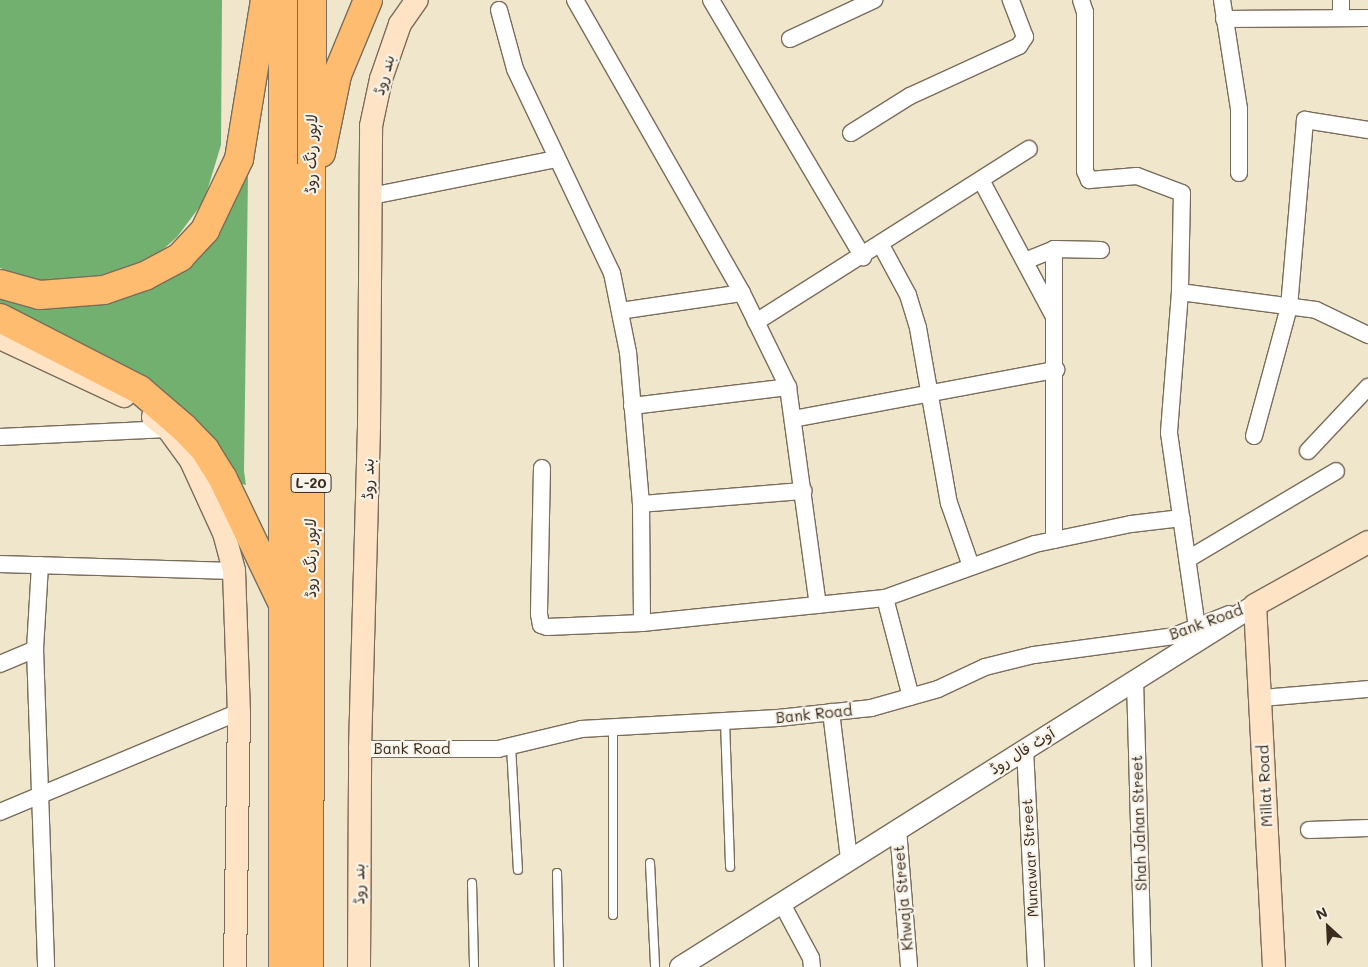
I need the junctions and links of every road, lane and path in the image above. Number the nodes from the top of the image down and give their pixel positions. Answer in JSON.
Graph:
{"nodes":[{"id":1,"x":265,"y":0,"type":"edge"},
{"id":2,"x":283,"y":0,"type":"edge"},
{"id":3,"x":312,"y":0,"type":"edge"},
{"id":4,"x":368,"y":0,"type":"edge"},
{"id":5,"x":417,"y":0,"type":"edge"},
{"id":6,"x":575,"y":0,"type":"edge"},
{"id":7,"x":711,"y":0,"type":"edge"},
{"id":8,"x":874,"y":0,"type":"edge"},
{"id":9,"x":1010,"y":0,"type":"edge"},
{"id":10,"x":1081,"y":0,"type":"edge"},
{"id":11,"x":1222,"y":0,"type":"edge"},
{"id":12,"x":1341,"y":0,"type":"edge"},
{"id":13,"x":499,"y":10,"type":"dead end"},
{"id":14,"x":1341,"y":18,"type":"junction"},
{"id":15,"x":1368,"y":18,"type":"edge"},
{"id":16,"x":1224,"y":19,"type":"junction"},
{"id":17,"x":790,"y":39,"type":"dead end"},
{"id":18,"x":1368,"y":130,"type":"edge"},
{"id":19,"x":851,"y":134,"type":"dead end"},
{"id":20,"x":1029,"y":149,"type":"dead end"},
{"id":21,"x":556,"y":159,"type":"junction"},
{"id":22,"x":1239,"y":173,"type":"dead end"},
{"id":23,"x":981,"y":180,"type":"junction"},
{"id":24,"x":371,"y":196,"type":"junction"},
{"id":25,"x":310,"y":198,"type":"junction"},
{"id":26,"x":881,"y":245,"type":"junction"},
{"id":27,"x":1054,"y":249,"type":"junction"},
{"id":28,"x":1101,"y":250,"type":"dead end"},
{"id":29,"x":863,"y":256,"type":"junction"},
{"id":30,"x":1025,"y":261,"type":"junction"},
{"id":31,"x":0,"y":284,"type":"edge"},
{"id":32,"x":1180,"y":292,"type":"junction"},
{"id":33,"x":742,"y":293,"type":"junction"},
{"id":34,"x":1289,"y":307,"type":"junction"},
{"id":35,"x":620,"y":311,"type":"junction"},
{"id":36,"x":1055,"y":317,"type":"junction"},
{"id":37,"x":0,"y":318,"type":"edge"},
{"id":38,"x":756,"y":322,"type":"junction"},
{"id":39,"x":1368,"y":335,"type":"edge"},
{"id":40,"x":0,"y":338,"type":"edge"},
{"id":41,"x":1056,"y":370,"type":"junction"},
{"id":42,"x":788,"y":387,"type":"junction"},
{"id":43,"x":1368,"y":387,"type":"edge"},
{"id":44,"x":931,"y":394,"type":"junction"},
{"id":45,"x":632,"y":406,"type":"junction"},
{"id":46,"x":793,"y":419,"type":"junction"},
{"id":47,"x":168,"y":429,"type":"junction"},
{"id":48,"x":1254,"y":436,"type":"dead end"},
{"id":49,"x":0,"y":437,"type":"edge"},
{"id":50,"x":1308,"y":451,"type":"dead end"},
{"id":51,"x":542,"y":468,"type":"dead end"},
{"id":52,"x":1336,"y":471,"type":"dead end"},
{"id":53,"x":803,"y":491,"type":"junction"},
{"id":54,"x":641,"y":504,"type":"junction"},
{"id":55,"x":1182,"y":518,"type":"junction"},
{"id":56,"x":1054,"y":540,"type":"junction"},
{"id":57,"x":1368,"y":542,"type":"edge"},
{"id":58,"x":1188,"y":559,"type":"junction"},
{"id":59,"x":0,"y":564,"type":"edge"},
{"id":60,"x":40,"y":566,"type":"junction"},
{"id":61,"x":971,"y":566,"type":"junction"},
{"id":62,"x":234,"y":571,"type":"junction"},
{"id":63,"x":884,"y":598,"type":"junction"},
{"id":64,"x":818,"y":605,"type":"junction"},
{"id":65,"x":1254,"y":605,"type":"junction"},
{"id":66,"x":286,"y":611,"type":"junction"},
{"id":67,"x":642,"y":623,"type":"junction"},
{"id":68,"x":1198,"y":627,"type":"junction"},
{"id":69,"x":35,"y":649,"type":"junction"},
{"id":70,"x":0,"y":664,"type":"edge"},
{"id":71,"x":1135,"y":680,"type":"junction"},
{"id":72,"x":1368,"y":689,"type":"edge"},
{"id":73,"x":910,"y":697,"type":"junction"},
{"id":74,"x":1260,"y":698,"type":"junction"},
{"id":75,"x":239,"y":712,"type":"junction"},
{"id":76,"x":831,"y":712,"type":"junction"},
{"id":77,"x":725,"y":721,"type":"junction"},
{"id":78,"x":613,"y":727,"type":"junction"},
{"id":79,"x":510,"y":746,"type":"junction"},
{"id":80,"x":360,"y":749,"type":"junction"},
{"id":81,"x":1024,"y":750,"type":"junction"},
{"id":82,"x":39,"y":795,"type":"junction"},
{"id":83,"x":0,"y":812,"type":"edge"},
{"id":84,"x":1368,"y":828,"type":"edge"},
{"id":85,"x":898,"y":829,"type":"junction"},
{"id":86,"x":1309,"y":830,"type":"dead end"},
{"id":87,"x":849,"y":859,"type":"junction"},
{"id":88,"x":650,"y":863,"type":"dead end"},
{"id":89,"x":730,"y":866,"type":"dead end"},
{"id":90,"x":518,"y":870,"type":"dead end"},
{"id":91,"x":557,"y":873,"type":"dead end"},
{"id":92,"x":472,"y":883,"type":"dead end"},
{"id":93,"x":781,"y":902,"type":"junction"},
{"id":94,"x":613,"y":915,"type":"dead end"},
{"id":95,"x":687,"y":965,"type":"edge"},
{"id":96,"x":46,"y":967,"type":"edge"},
{"id":97,"x":235,"y":967,"type":"edge"},
{"id":98,"x":283,"y":967,"type":"edge"},
{"id":99,"x":309,"y":967,"type":"edge"},
{"id":100,"x":359,"y":967,"type":"edge"},
{"id":101,"x":474,"y":967,"type":"edge"},
{"id":102,"x":559,"y":967,"type":"edge"},
{"id":103,"x":655,"y":967,"type":"edge"},
{"id":104,"x":812,"y":967,"type":"edge"},
{"id":105,"x":909,"y":967,"type":"edge"},
{"id":106,"x":1036,"y":967,"type":"edge"},
{"id":107,"x":1143,"y":967,"type":"edge"},
{"id":108,"x":1274,"y":967,"type":"edge"}],
"edges":[{"from":1,"to":31,"type":"highway"},
{"from":2,"to":66,"type":"highway","name":"لاہور رنگ روڈ","number":"L-20"},
{"from":3,"to":25,"type":"highway","name":"لاہور رنگ روڈ","number":"L-20"},
{"from":4,"to":25,"type":"highway"},
{"from":5,"to":24,"type":"main road","name":"بند روڈ"},
{"from":6,"to":33,"type":"street"},
{"from":7,"to":29,"type":"street"},
{"from":8,"to":17,"type":"street"},
{"from":9,"to":19,"type":"street"},
{"from":10,"to":32,"type":"street"},
{"from":11,"to":16,"type":"street"},
{"from":12,"to":14,"type":"street"},
{"from":13,"to":21,"type":"street"},
{"from":14,"to":15,"type":"street"},
{"from":14,"to":16,"type":"street"},
{"from":16,"to":22,"type":"street"},
{"from":18,"to":34,"type":"street"},
{"from":20,"to":23,"type":"street"},
{"from":21,"to":24,"type":"street"},
{"from":21,"to":35,"type":"street"},
{"from":23,"to":26,"type":"street"},
{"from":23,"to":30,"type":"street"},
{"from":24,"to":80,"type":"main road","name":"بند روڈ"},
{"from":25,"to":99,"type":"highway","name":"لاہور رنگ روڈ","number":"L-20"},
{"from":26,"to":29,"type":"street"},
{"from":26,"to":44,"type":"street"},
{"from":27,"to":28,"type":"street"},
{"from":27,"to":30,"type":"street"},
{"from":27,"to":36,"type":"street"},
{"from":29,"to":38,"type":"street"},
{"from":30,"to":36,"type":"street"},
{"from":32,"to":34,"type":"street"},
{"from":32,"to":55,"type":"street"},
{"from":33,"to":35,"type":"street"},
{"from":33,"to":38,"type":"street"},
{"from":34,"to":39,"type":"street"},
{"from":34,"to":48,"type":"street"},
{"from":35,"to":45,"type":"street"},
{"from":36,"to":41,"type":"street"},
{"from":37,"to":66,"type":"highway"},
{"from":38,"to":42,"type":"street"},
{"from":40,"to":47,"type":"main road"},
{"from":41,"to":44,"type":"street"},
{"from":41,"to":56,"type":"street"},
{"from":42,"to":45,"type":"street"},
{"from":42,"to":46,"type":"street"},
{"from":43,"to":50,"type":"street"},
{"from":44,"to":46,"type":"street"},
{"from":44,"to":61,"type":"street"},
{"from":45,"to":54,"type":"street"},
{"from":46,"to":53,"type":"street"},
{"from":47,"to":49,"type":"street"},
{"from":47,"to":62,"type":"main road"},
{"from":51,"to":67,"type":"street"},
{"from":52,"to":58,"type":"street"},
{"from":53,"to":54,"type":"street"},
{"from":53,"to":64,"type":"street"},
{"from":54,"to":67,"type":"street"},
{"from":55,"to":56,"type":"street"},
{"from":55,"to":58,"type":"street"},
{"from":56,"to":61,"type":"street"},
{"from":57,"to":65,"type":"main road","name":"آوٹ فال روڈ"},
{"from":58,"to":68,"type":"street"},
{"from":59,"to":60,"type":"street"},
{"from":60,"to":62,"type":"street"},
{"from":60,"to":69,"type":"street"},
{"from":61,"to":63,"type":"street"},
{"from":62,"to":75,"type":"main road"},
{"from":63,"to":64,"type":"street"},
{"from":63,"to":73,"type":"street"},
{"from":64,"to":67,"type":"street"},
{"from":65,"to":68,"type":"street","name":"Bank Road"},
{"from":65,"to":71,"type":"street","name":"آوٹ فال روڈ"},
{"from":65,"to":74,"type":"main road","name":"Millat Road"},
{"from":66,"to":98,"type":"highway","name":"لاہور رنگ روڈ","number":"L-20"},
{"from":68,"to":73,"type":"street","name":"Bank Road"},
{"from":69,"to":70,"type":"street"},
{"from":69,"to":82,"type":"street"},
{"from":71,"to":81,"type":"street","name":"آوٹ فال روڈ"},
{"from":71,"to":107,"type":"street","name":"Shah Jahan Street"},
{"from":72,"to":74,"type":"street"},
{"from":73,"to":76,"type":"street","name":"Bank Road"},
{"from":74,"to":108,"type":"main road","name":"Millat Road"},
{"from":75,"to":82,"type":"street"},
{"from":75,"to":97,"type":"main road"},
{"from":76,"to":77,"type":"street","name":"Bank Road"},
{"from":76,"to":87,"type":"street"},
{"from":77,"to":78,"type":"street","name":"Bank Road"},
{"from":77,"to":89,"type":"lane"},
{"from":78,"to":79,"type":"street","name":"Bank Road"},
{"from":78,"to":94,"type":"lane"},
{"from":79,"to":80,"type":"street","name":"Bank Road"},
{"from":79,"to":90,"type":"lane"},
{"from":80,"to":100,"type":"main road","name":"بند روڈ"},
{"from":81,"to":85,"type":"street","name":"آوٹ فال روڈ"},
{"from":81,"to":106,"type":"street","name":"Munawar Street"},
{"from":82,"to":83,"type":"street"},
{"from":82,"to":96,"type":"street"},
{"from":84,"to":86,"type":"street"},
{"from":85,"to":87,"type":"street","name":"آوٹ فال روڈ"},
{"from":85,"to":105,"type":"street","name":"Khwaja Street"},
{"from":87,"to":93,"type":"street","name":"آوٹ فال روڈ"},
{"from":88,"to":103,"type":"lane"},
{"from":91,"to":102,"type":"lane"},
{"from":92,"to":101,"type":"lane"},
{"from":93,"to":95,"type":"street","name":"آوٹ فال روڈ"},
{"from":93,"to":104,"type":"street"}]}
